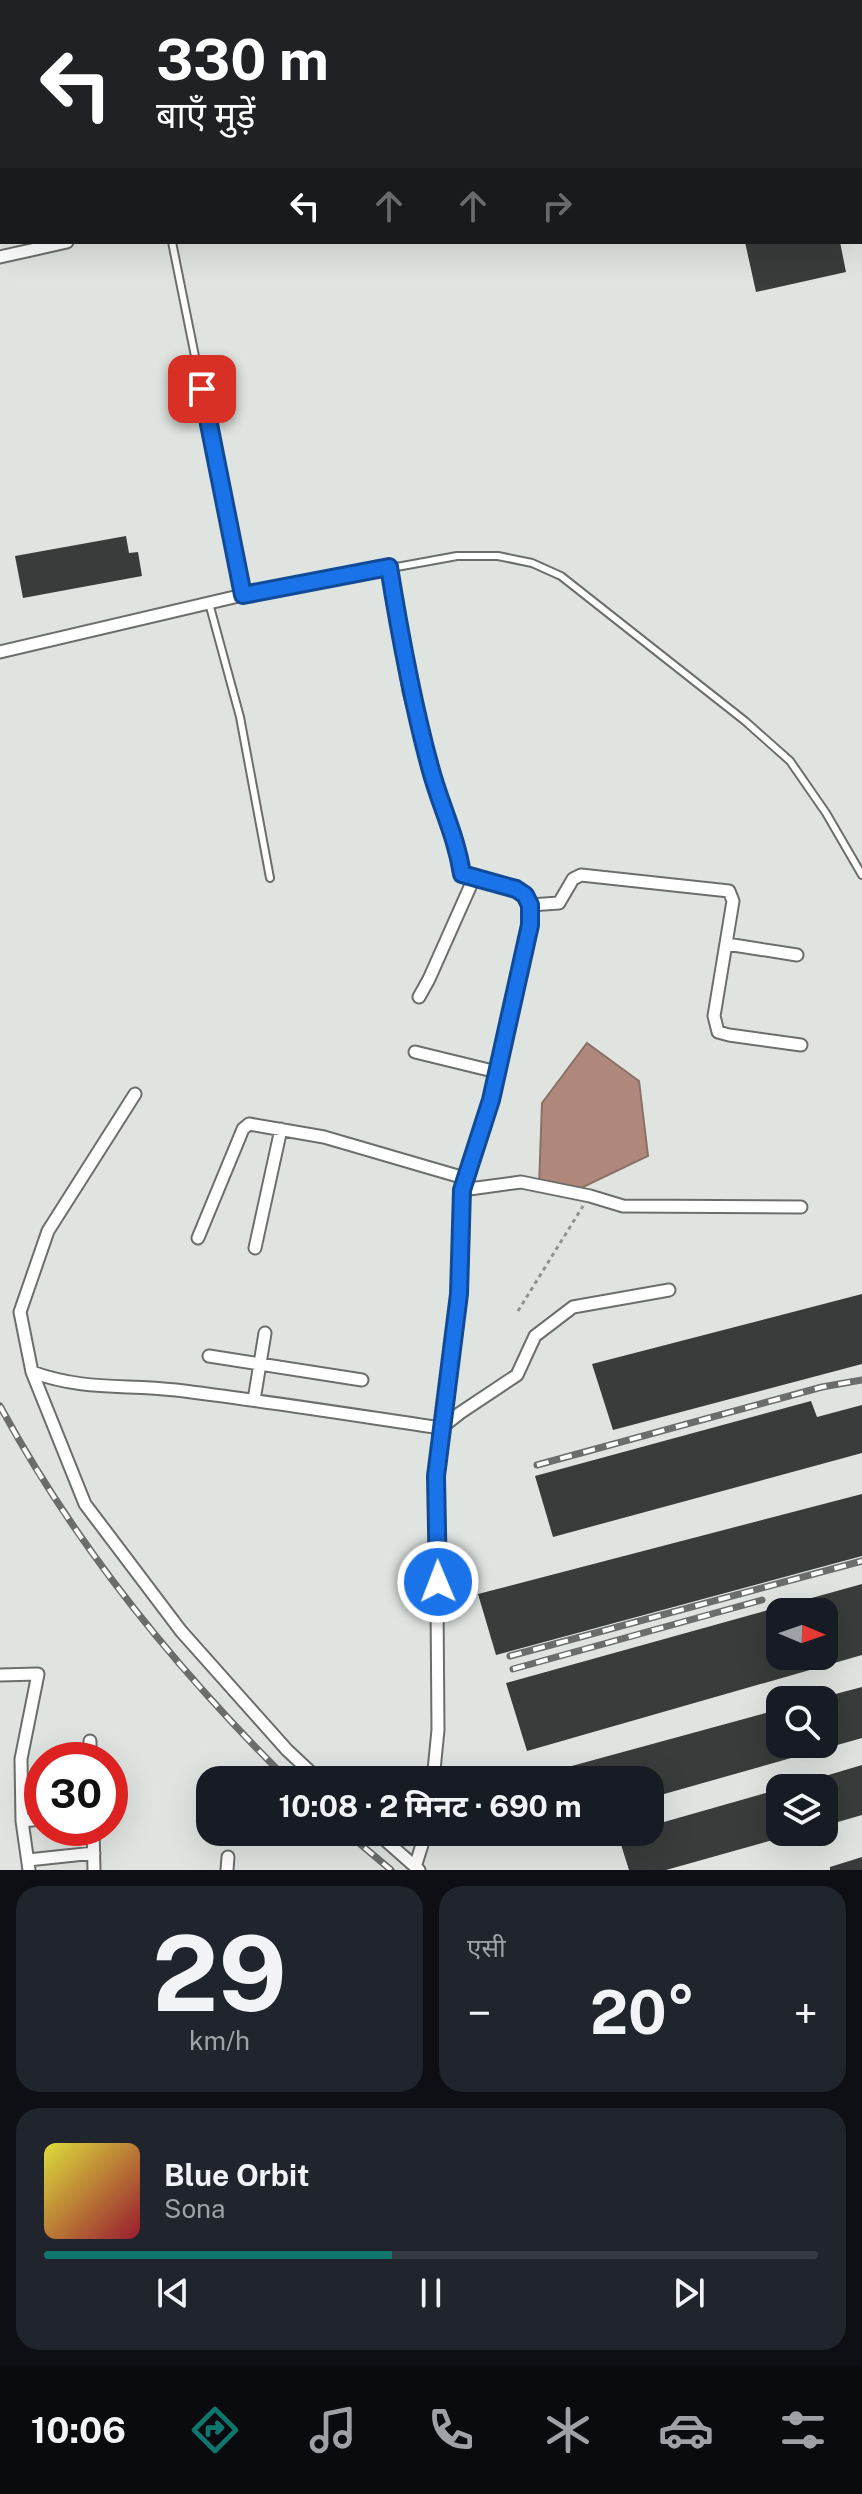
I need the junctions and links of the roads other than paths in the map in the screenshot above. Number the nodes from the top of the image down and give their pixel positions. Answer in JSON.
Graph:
{"nodes":[{"id":1,"x":58,"y":244,"type":"edge"},
{"id":2,"x":172,"y":244,"type":"edge"},
{"id":3,"x":0,"y":257,"type":"edge"},
{"id":4,"x":389,"y":567,"type":"junction"},
{"id":5,"x":243,"y":595,"type":"junction"},
{"id":6,"x":209,"y":603,"type":"junction"},
{"id":7,"x":0,"y":652,"type":"edge"},
{"id":8,"x":862,"y":875,"type":"edge"},
{"id":9,"x":270,"y":878,"type":"dead end"},
{"id":10,"x":474,"y":878,"type":"junction"},
{"id":11,"x":530,"y":905,"type":"junction"},
{"id":12,"x":727,"y":944,"type":"junction"},
{"id":13,"x":797,"y":955,"type":"dead end"},
{"id":14,"x":419,"y":997,"type":"dead end"},
{"id":15,"x":801,"y":1045,"type":"dead end"},
{"id":16,"x":415,"y":1052,"type":"dead end"},
{"id":17,"x":497,"y":1072,"type":"junction"},
{"id":18,"x":135,"y":1094,"type":"dead end"},
{"id":19,"x":281,"y":1129,"type":"junction"},
{"id":20,"x":465,"y":1185,"type":"junction"},
{"id":21,"x":801,"y":1207,"type":"dead end"},
{"id":22,"x":198,"y":1238,"type":"dead end"},
{"id":23,"x":255,"y":1248,"type":"dead end"},
{"id":24,"x":669,"y":1290,"type":"dead end"},
{"id":25,"x":265,"y":1333,"type":"dead end"},
{"id":26,"x":209,"y":1356,"type":"dead end"},
{"id":27,"x":259,"y":1364,"type":"junction"},
{"id":28,"x":32,"y":1372,"type":"junction"},
{"id":29,"x":362,"y":1380,"type":"dead end"},
{"id":30,"x":254,"y":1400,"type":"junction"},
{"id":31,"x":441,"y":1428,"type":"junction"},
{"id":32,"x":0,"y":1675,"type":"edge"},
{"id":33,"x":304,"y":1766,"type":"edge"},
{"id":34,"x":434,"y":1766,"type":"edge"},
{"id":35,"x":22,"y":1821,"type":"joint"},
{"id":36,"x":94,"y":1846,"type":"edge"},
{"id":37,"x":392,"y":1846,"type":"edge"},
{"id":38,"x":423,"y":1846,"type":"edge"},
{"id":39,"x":94,"y":1853,"type":"junction"},
{"id":40,"x":28,"y":1865,"type":"edge"},
{"id":41,"x":417,"y":1869,"type":"edge"},
{"id":42,"x":94,"y":1870,"type":"edge"}],
"edges":[{"from":1,"to":3,"type":"street"},
{"from":2,"to":5,"type":"lane"},
{"from":4,"to":5,"type":"lane"},
{"from":4,"to":8,"type":"lane"},
{"from":4,"to":10,"type":"street"},
{"from":5,"to":6,"type":"street"},
{"from":6,"to":7,"type":"street"},
{"from":6,"to":9,"type":"lane"},
{"from":10,"to":11,"type":"street"},
{"from":10,"to":14,"type":"street"},
{"from":11,"to":12,"type":"street"},
{"from":11,"to":17,"type":"street"},
{"from":12,"to":13,"type":"street"},
{"from":12,"to":15,"type":"street"},
{"from":16,"to":17,"type":"street"},
{"from":17,"to":20,"type":"street"},
{"from":18,"to":28,"type":"street"},
{"from":19,"to":20,"type":"street"},
{"from":19,"to":22,"type":"street"},
{"from":19,"to":23,"type":"street"},
{"from":20,"to":21,"type":"street"},
{"from":20,"to":31,"type":"street"},
{"from":24,"to":31,"type":"street"},
{"from":25,"to":27,"type":"street"},
{"from":26,"to":27,"type":"street"},
{"from":27,"to":29,"type":"street"},
{"from":27,"to":30,"type":"street"},
{"from":28,"to":30,"type":"street"},
{"from":28,"to":33,"type":"street"},
{"from":30,"to":31,"type":"street"},
{"from":31,"to":34,"type":"street"},
{"from":32,"to":35,"type":"street"},
{"from":35,"to":40,"type":"street"},
{"from":36,"to":39,"type":"street"},
{"from":37,"to":41,"type":"street"},
{"from":38,"to":41,"type":"street"},
{"from":39,"to":40,"type":"street"},
{"from":39,"to":42,"type":"street"}]}
